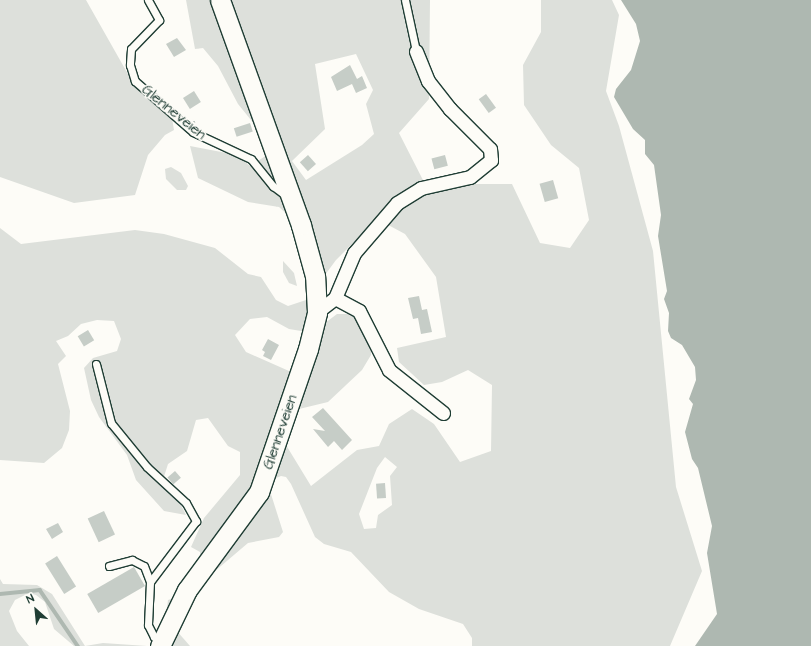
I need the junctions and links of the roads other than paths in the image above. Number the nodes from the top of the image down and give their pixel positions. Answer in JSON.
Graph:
{"nodes":[{"id":1,"x":148,"y":0,"type":"edge"},
{"id":2,"x":220,"y":0,"type":"edge"},
{"id":3,"x":405,"y":0,"type":"edge"},
{"id":4,"x":416,"y":51,"type":"joint"},
{"id":5,"x":289,"y":194,"type":"junction"},
{"id":6,"x":336,"y":298,"type":"junction"},
{"id":7,"x":317,"y":312,"type":"junction"},
{"id":8,"x":96,"y":364,"type":"dead end"},
{"id":9,"x":444,"y":413,"type":"dead end"},
{"id":10,"x":109,"y":566,"type":"dead end"},
{"id":11,"x":150,"y":582,"type":"junction"},
{"id":12,"x":161,"y":644,"type":"edge"}],
"edges":[{"from":1,"to":5,"type":"lane","name":"Glenneveien"},
{"from":2,"to":5,"type":"main road","name":"Glenneveien"},
{"from":3,"to":4,"type":"lane"},
{"from":4,"to":6,"type":"street"},
{"from":5,"to":7,"type":"main road","name":"Glenneveien"},
{"from":6,"to":7,"type":"street"},
{"from":6,"to":9,"type":"street"},
{"from":7,"to":12,"type":"main road","name":"Glenneveien"},
{"from":8,"to":11,"type":"lane"},
{"from":10,"to":11,"type":"lane"},
{"from":11,"to":12,"type":"lane"}]}
